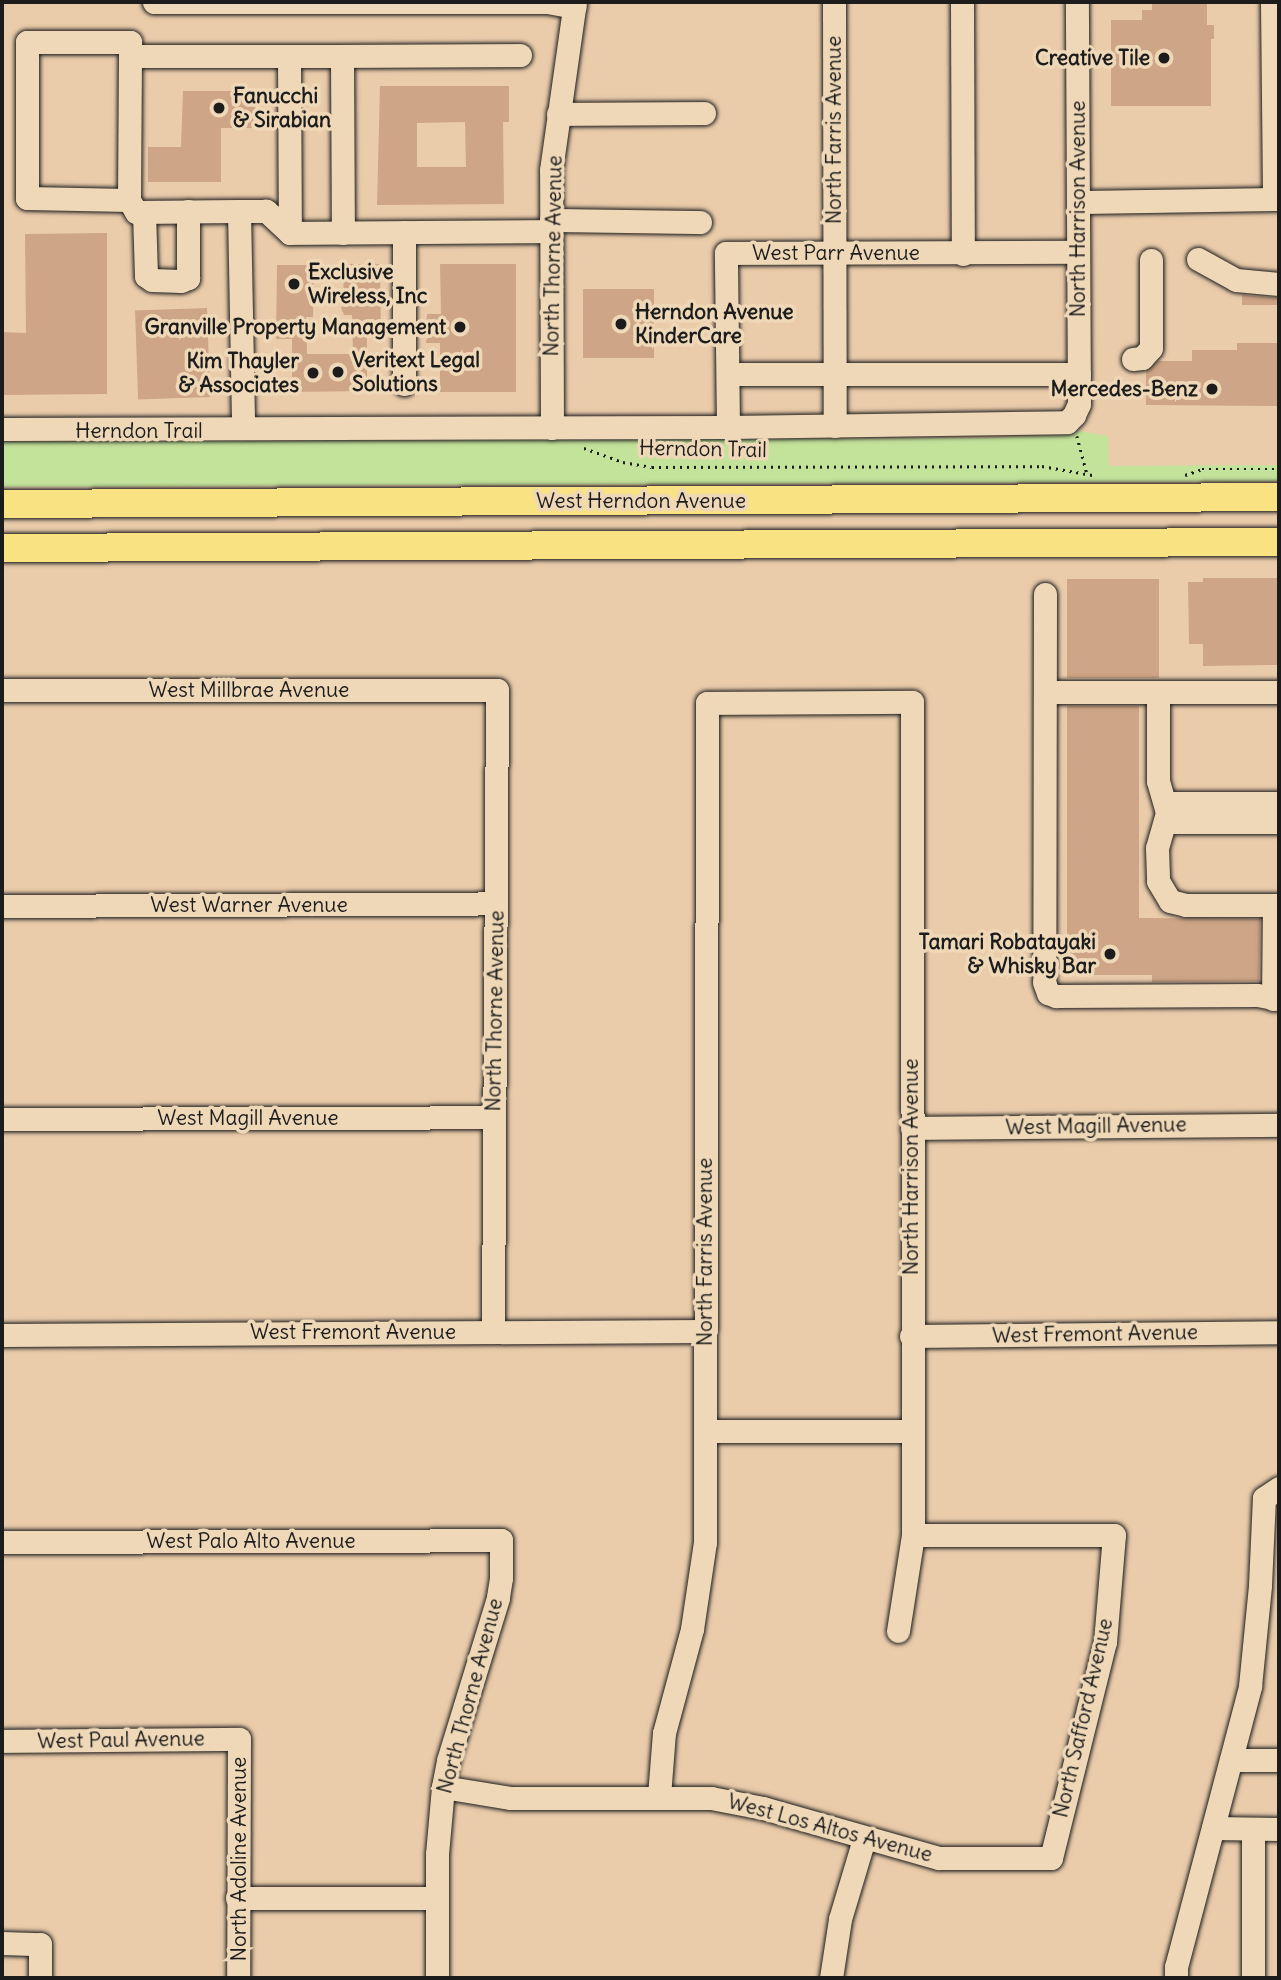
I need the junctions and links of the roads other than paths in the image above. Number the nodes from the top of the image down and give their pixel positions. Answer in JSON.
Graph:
{"nodes":[{"id":1,"x":153,"y":2,"type":"edge"},
{"id":2,"x":189,"y":2,"type":"edge"},
{"id":3,"x":247,"y":2,"type":"edge"},
{"id":4,"x":417,"y":2,"type":"edge"},
{"id":5,"x":469,"y":2,"type":"edge"},
{"id":6,"x":834,"y":2,"type":"edge"},
{"id":7,"x":962,"y":2,"type":"edge"},
{"id":8,"x":1077,"y":2,"type":"edge"},
{"id":9,"x":1272,"y":2,"type":"edge"},
{"id":10,"x":575,"y":4,"type":"edge"},
{"id":11,"x":520,"y":55,"type":"dead end"},
{"id":12,"x":130,"y":56,"type":"junction"},
{"id":13,"x":289,"y":56,"type":"junction"},
{"id":14,"x":342,"y":56,"type":"junction"},
{"id":15,"x":704,"y":113,"type":"dead end"},
{"id":16,"x":558,"y":114,"type":"junction"},
{"id":17,"x":1276,"y":199,"type":"edge"},
{"id":18,"x":1078,"y":202,"type":"junction"},
{"id":19,"x":137,"y":206,"type":"junction"},
{"id":20,"x":188,"y":211,"type":"junction"},
{"id":21,"x":239,"y":211,"type":"junction"},
{"id":22,"x":700,"y":222,"type":"dead end"},
{"id":23,"x":551,"y":225,"type":"junction"},
{"id":24,"x":404,"y":232,"type":"junction"},
{"id":25,"x":290,"y":233,"type":"junction"},
{"id":26,"x":343,"y":233,"type":"junction"},
{"id":27,"x":1078,"y":252,"type":"junction"},
{"id":28,"x":834,"y":253,"type":"junction"},
{"id":29,"x":963,"y":254,"type":"junction"},
{"id":30,"x":1151,"y":260,"type":"dead end"},
{"id":31,"x":1198,"y":260,"type":"dead end"},
{"id":32,"x":1279,"y":284,"type":"edge"},
{"id":33,"x":1133,"y":359,"type":"dead end"},
{"id":34,"x":740,"y":374,"type":"dead end"},
{"id":35,"x":834,"y":374,"type":"junction"},
{"id":36,"x":1079,"y":374,"type":"junction"},
{"id":37,"x":404,"y":384,"type":"dead end"},
{"id":38,"x":835,"y":426,"type":"junction"},
{"id":39,"x":728,"y":427,"type":"junction"},
{"id":40,"x":243,"y":428,"type":"junction"},
{"id":41,"x":552,"y":428,"type":"junction"},
{"id":42,"x":2,"y":429,"type":"edge"},
{"id":43,"x":1279,"y":497,"type":"edge"},
{"id":44,"x":2,"y":504,"type":"edge"},
{"id":45,"x":1279,"y":542,"type":"edge"},
{"id":46,"x":2,"y":548,"type":"edge"},
{"id":47,"x":1045,"y":594,"type":"dead end"},
{"id":48,"x":2,"y":690,"type":"edge"},
{"id":49,"x":497,"y":690,"type":"joint"},
{"id":50,"x":1045,"y":692,"type":"junction"},
{"id":51,"x":1158,"y":692,"type":"junction"},
{"id":52,"x":1279,"y":692,"type":"edge"},
{"id":53,"x":707,"y":703,"type":"joint"},
{"id":54,"x":1279,"y":803,"type":"edge"},
{"id":55,"x":1166,"y":812,"type":"junction"},
{"id":56,"x":1279,"y":822,"type":"edge"},
{"id":57,"x":496,"y":903,"type":"junction"},
{"id":58,"x":1276,"y":905,"type":"edge"},
{"id":59,"x":2,"y":906,"type":"edge"},
{"id":60,"x":1276,"y":999,"type":"edge"},
{"id":61,"x":494,"y":1117,"type":"junction"},
{"id":62,"x":2,"y":1119,"type":"edge"},
{"id":63,"x":1279,"y":1125,"type":"edge"},
{"id":64,"x":912,"y":1128,"type":"junction"},
{"id":65,"x":493,"y":1331,"type":"junction"},
{"id":66,"x":704,"y":1331,"type":"junction"},
{"id":67,"x":1279,"y":1332,"type":"edge"},
{"id":68,"x":2,"y":1335,"type":"edge"},
{"id":69,"x":911,"y":1336,"type":"junction"},
{"id":70,"x":706,"y":1431,"type":"junction"},
{"id":71,"x":912,"y":1431,"type":"junction"},
{"id":72,"x":1279,"y":1488,"type":"edge"},
{"id":73,"x":913,"y":1535,"type":"junction"},
{"id":74,"x":501,"y":1540,"type":"joint"},
{"id":75,"x":2,"y":1542,"type":"edge"},
{"id":76,"x":898,"y":1631,"type":"dead end"},
{"id":77,"x":239,"y":1739,"type":"joint"},
{"id":78,"x":2,"y":1741,"type":"edge"},
{"id":79,"x":1231,"y":1760,"type":"junction"},
{"id":80,"x":1279,"y":1760,"type":"edge"},
{"id":81,"x":443,"y":1787,"type":"junction"},
{"id":82,"x":659,"y":1796,"type":"junction"},
{"id":83,"x":1213,"y":1828,"type":"junction"},
{"id":84,"x":1253,"y":1829,"type":"junction"},
{"id":85,"x":1279,"y":1829,"type":"edge"},
{"id":86,"x":864,"y":1839,"type":"junction"},
{"id":87,"x":1051,"y":1858,"type":"joint"},
{"id":88,"x":237,"y":1898,"type":"junction"},
{"id":89,"x":437,"y":1899,"type":"junction"},
{"id":90,"x":2,"y":1943,"type":"edge"},
{"id":91,"x":40,"y":1978,"type":"edge"},
{"id":92,"x":238,"y":1978,"type":"edge"},
{"id":93,"x":437,"y":1978,"type":"edge"},
{"id":94,"x":831,"y":1978,"type":"edge"},
{"id":95,"x":1176,"y":1978,"type":"edge"},
{"id":96,"x":1253,"y":1978,"type":"edge"}],
"edges":[{"from":1,"to":2,"type":"street"},
{"from":2,"to":3,"type":"street"},
{"from":3,"to":4,"type":"street"},
{"from":4,"to":5,"type":"street"},
{"from":5,"to":10,"type":"street"},
{"from":6,"to":28,"type":"street","name":"North Farris Avenue"},
{"from":7,"to":29,"type":"street"},
{"from":8,"to":18,"type":"street","name":"North Harrison Avenue"},
{"from":9,"to":17,"type":"street"},
{"from":10,"to":16,"type":"street","name":"North Thorne Avenue"},
{"from":11,"to":14,"type":"street"},
{"from":12,"to":13,"type":"street"},
{"from":12,"to":19,"type":"street"},
{"from":12,"to":19,"type":"street"},
{"from":13,"to":14,"type":"street"},
{"from":13,"to":25,"type":"street"},
{"from":14,"to":26,"type":"street"},
{"from":15,"to":16,"type":"street"},
{"from":16,"to":23,"type":"street","name":"North Thorne Avenue"},
{"from":17,"to":18,"type":"street"},
{"from":18,"to":27,"type":"street","name":"North Harrison Avenue"},
{"from":19,"to":20,"type":"street"},
{"from":19,"to":20,"type":"street"},
{"from":20,"to":21,"type":"street"},
{"from":21,"to":25,"type":"street"},
{"from":21,"to":40,"type":"street"},
{"from":22,"to":23,"type":"street"},
{"from":23,"to":24,"type":"street"},
{"from":23,"to":41,"type":"street","name":"North Thorne Avenue"},
{"from":24,"to":26,"type":"street"},
{"from":24,"to":37,"type":"street"},
{"from":25,"to":26,"type":"street"},
{"from":27,"to":29,"type":"street","name":"West Parr Avenue"},
{"from":27,"to":36,"type":"street","name":"North Harrison Avenue"},
{"from":28,"to":29,"type":"street","name":"West Parr Avenue"},
{"from":28,"to":35,"type":"street","name":"North Farris Avenue"},
{"from":28,"to":39,"type":"street","name":"West Parr Avenue"},
{"from":30,"to":33,"type":"street"},
{"from":31,"to":32,"type":"street"},
{"from":34,"to":35,"type":"street"},
{"from":35,"to":36,"type":"street"},
{"from":35,"to":38,"type":"street","name":"North Farris Avenue"},
{"from":36,"to":38,"type":"street","name":"North Harrison Avenue"},
{"from":38,"to":39,"type":"street"},
{"from":39,"to":41,"type":"street"},
{"from":40,"to":41,"type":"street"},
{"from":40,"to":42,"type":"street"},
{"from":43,"to":44,"type":"main road","name":"West Herndon Avenue"},
{"from":45,"to":46,"type":"main road","name":"West Herndon Avenue"},
{"from":47,"to":50,"type":"street"},
{"from":48,"to":49,"type":"street","name":"West Millbrae Avenue"},
{"from":49,"to":57,"type":"street","name":"North Thorne Avenue"},
{"from":50,"to":51,"type":"street"},
{"from":50,"to":60,"type":"street"},
{"from":51,"to":52,"type":"street"},
{"from":51,"to":55,"type":"street"},
{"from":53,"to":64,"type":"street","name":"North Harrison Avenue"},
{"from":53,"to":66,"type":"street","name":"North Farris Avenue"},
{"from":54,"to":55,"type":"street"},
{"from":55,"to":56,"type":"street"},
{"from":55,"to":58,"type":"street"},
{"from":57,"to":59,"type":"street","name":"West Warner Avenue"},
{"from":57,"to":61,"type":"street","name":"North Thorne Avenue"},
{"from":58,"to":60,"type":"street"},
{"from":61,"to":62,"type":"street","name":"West Magill Avenue"},
{"from":61,"to":65,"type":"street","name":"North Thorne Avenue"},
{"from":63,"to":64,"type":"street","name":"West Magill Avenue"},
{"from":64,"to":69,"type":"street","name":"North Harrison Avenue"},
{"from":65,"to":66,"type":"street","name":"West Fremont Avenue"},
{"from":65,"to":68,"type":"street","name":"West Fremont Avenue"},
{"from":66,"to":70,"type":"street","name":"North Farris Avenue"},
{"from":67,"to":69,"type":"street","name":"West Fremont Avenue"},
{"from":69,"to":71,"type":"street","name":"North Harrison Avenue"},
{"from":70,"to":71,"type":"street"},
{"from":70,"to":82,"type":"street","name":"North Farris Avenue"},
{"from":71,"to":73,"type":"street","name":"North Harrison Avenue"},
{"from":72,"to":79,"type":"street"},
{"from":73,"to":76,"type":"street","name":"North Harrison Avenue"},
{"from":73,"to":87,"type":"street","name":"North Safford Avenue"},
{"from":74,"to":75,"type":"street","name":"West Palo Alto Avenue"},
{"from":74,"to":81,"type":"street","name":"North Thorne Avenue"},
{"from":77,"to":78,"type":"street","name":"West Paul Avenue"},
{"from":77,"to":88,"type":"street","name":"North Adoline Avenue"},
{"from":79,"to":80,"type":"street"},
{"from":79,"to":83,"type":"street"},
{"from":81,"to":82,"type":"street","name":"West Los Altos Avenue"},
{"from":81,"to":89,"type":"street","name":"North Thorne Avenue"},
{"from":82,"to":86,"type":"street","name":"West Los Altos Avenue"},
{"from":83,"to":84,"type":"street"},
{"from":83,"to":95,"type":"street"},
{"from":84,"to":85,"type":"street"},
{"from":84,"to":96,"type":"street"},
{"from":86,"to":87,"type":"street","name":"West Los Altos Avenue"},
{"from":86,"to":94,"type":"street"},
{"from":88,"to":89,"type":"street"},
{"from":88,"to":92,"type":"street","name":"North Adoline Avenue"},
{"from":89,"to":93,"type":"street","name":"North Thorne Avenue"},
{"from":90,"to":91,"type":"street"}]}
